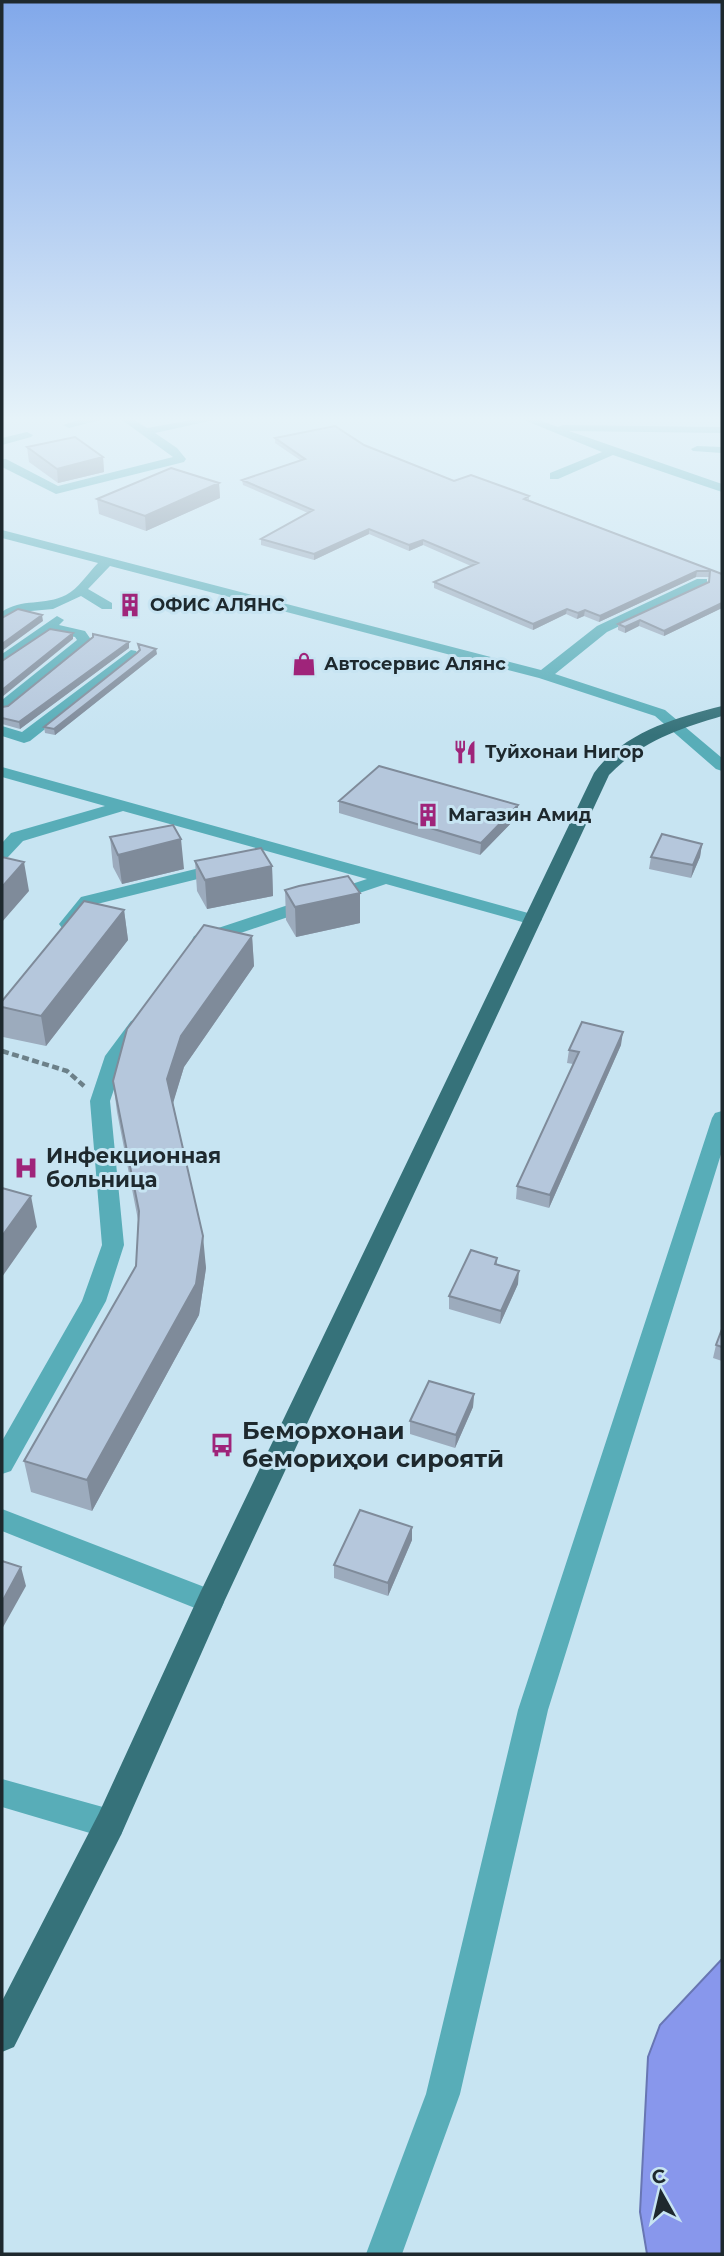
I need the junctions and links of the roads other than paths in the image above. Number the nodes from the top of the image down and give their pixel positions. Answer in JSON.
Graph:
{"nodes":[{"id":1,"x":2,"y":534,"type":"edge"},
{"id":2,"x":106,"y":562,"type":"junction"},
{"id":3,"x":702,"y":582,"type":"edge"},
{"id":4,"x":80,"y":590,"type":"junction"},
{"id":5,"x":9,"y":606,"type":"edge"},
{"id":6,"x":48,"y":606,"type":"junction"},
{"id":7,"x":107,"y":606,"type":"dead end"},
{"id":8,"x":2,"y":618,"type":"edge"},
{"id":9,"x":48,"y":627,"type":"junction"},
{"id":10,"x":131,"y":654,"type":"edge"},
{"id":11,"x":2,"y":661,"type":"edge"},
{"id":12,"x":544,"y":675,"type":"junction"},
{"id":13,"x":2,"y":707,"type":"edge"},
{"id":14,"x":722,"y":712,"type":"edge"},
{"id":15,"x":675,"y":726,"type":"junction"},
{"id":16,"x":2,"y":732,"type":"edge"},
{"id":17,"x":722,"y":766,"type":"edge"},
{"id":18,"x":2,"y":772,"type":"edge"},
{"id":19,"x":125,"y":806,"type":"junction"},
{"id":20,"x":286,"y":851,"type":"junction"},
{"id":21,"x":2,"y":853,"type":"edge"},
{"id":22,"x":385,"y":879,"type":"junction"},
{"id":23,"x":533,"y":920,"type":"junction"},
{"id":24,"x":53,"y":942,"type":"edge"},
{"id":25,"x":192,"y":951,"type":"edge"},
{"id":26,"x":146,"y":1014,"type":"edge"},
{"id":27,"x":722,"y":1118,"type":"edge"},
{"id":28,"x":2,"y":1464,"type":"edge"},
{"id":29,"x":2,"y":1520,"type":"edge"},
{"id":30,"x":210,"y":1602,"type":"junction"},
{"id":31,"x":2,"y":1793,"type":"edge"},
{"id":32,"x":110,"y":1824,"type":"junction"},
{"id":33,"x":2,"y":2035,"type":"edge"},
{"id":34,"x":384,"y":2254,"type":"edge"}],
"edges":[{"from":1,"to":2,"type":"street"},
{"from":2,"to":4,"type":"street"},
{"from":2,"to":12,"type":"street"},
{"from":3,"to":12,"type":"street"},
{"from":4,"to":6,"type":"street"},
{"from":4,"to":7,"type":"street"},
{"from":5,"to":6,"type":"street"},
{"from":5,"to":8,"type":"street"},
{"from":6,"to":9,"type":"street"},
{"from":9,"to":11,"type":"street"},
{"from":9,"to":13,"type":"street"},
{"from":10,"to":16,"type":"street"},
{"from":12,"to":15,"type":"street"},
{"from":14,"to":15,"type":"main road"},
{"from":15,"to":17,"type":"street"},
{"from":15,"to":23,"type":"main road"},
{"from":18,"to":19,"type":"street"},
{"from":19,"to":20,"type":"street"},
{"from":19,"to":21,"type":"street"},
{"from":20,"to":22,"type":"street"},
{"from":20,"to":24,"type":"street"},
{"from":22,"to":23,"type":"street"},
{"from":22,"to":25,"type":"street"},
{"from":23,"to":30,"type":"main road"},
{"from":26,"to":28,"type":"street"},
{"from":27,"to":34,"type":"street"},
{"from":29,"to":30,"type":"street"},
{"from":30,"to":32,"type":"main road"},
{"from":31,"to":32,"type":"street"},
{"from":32,"to":33,"type":"main road"}]}
